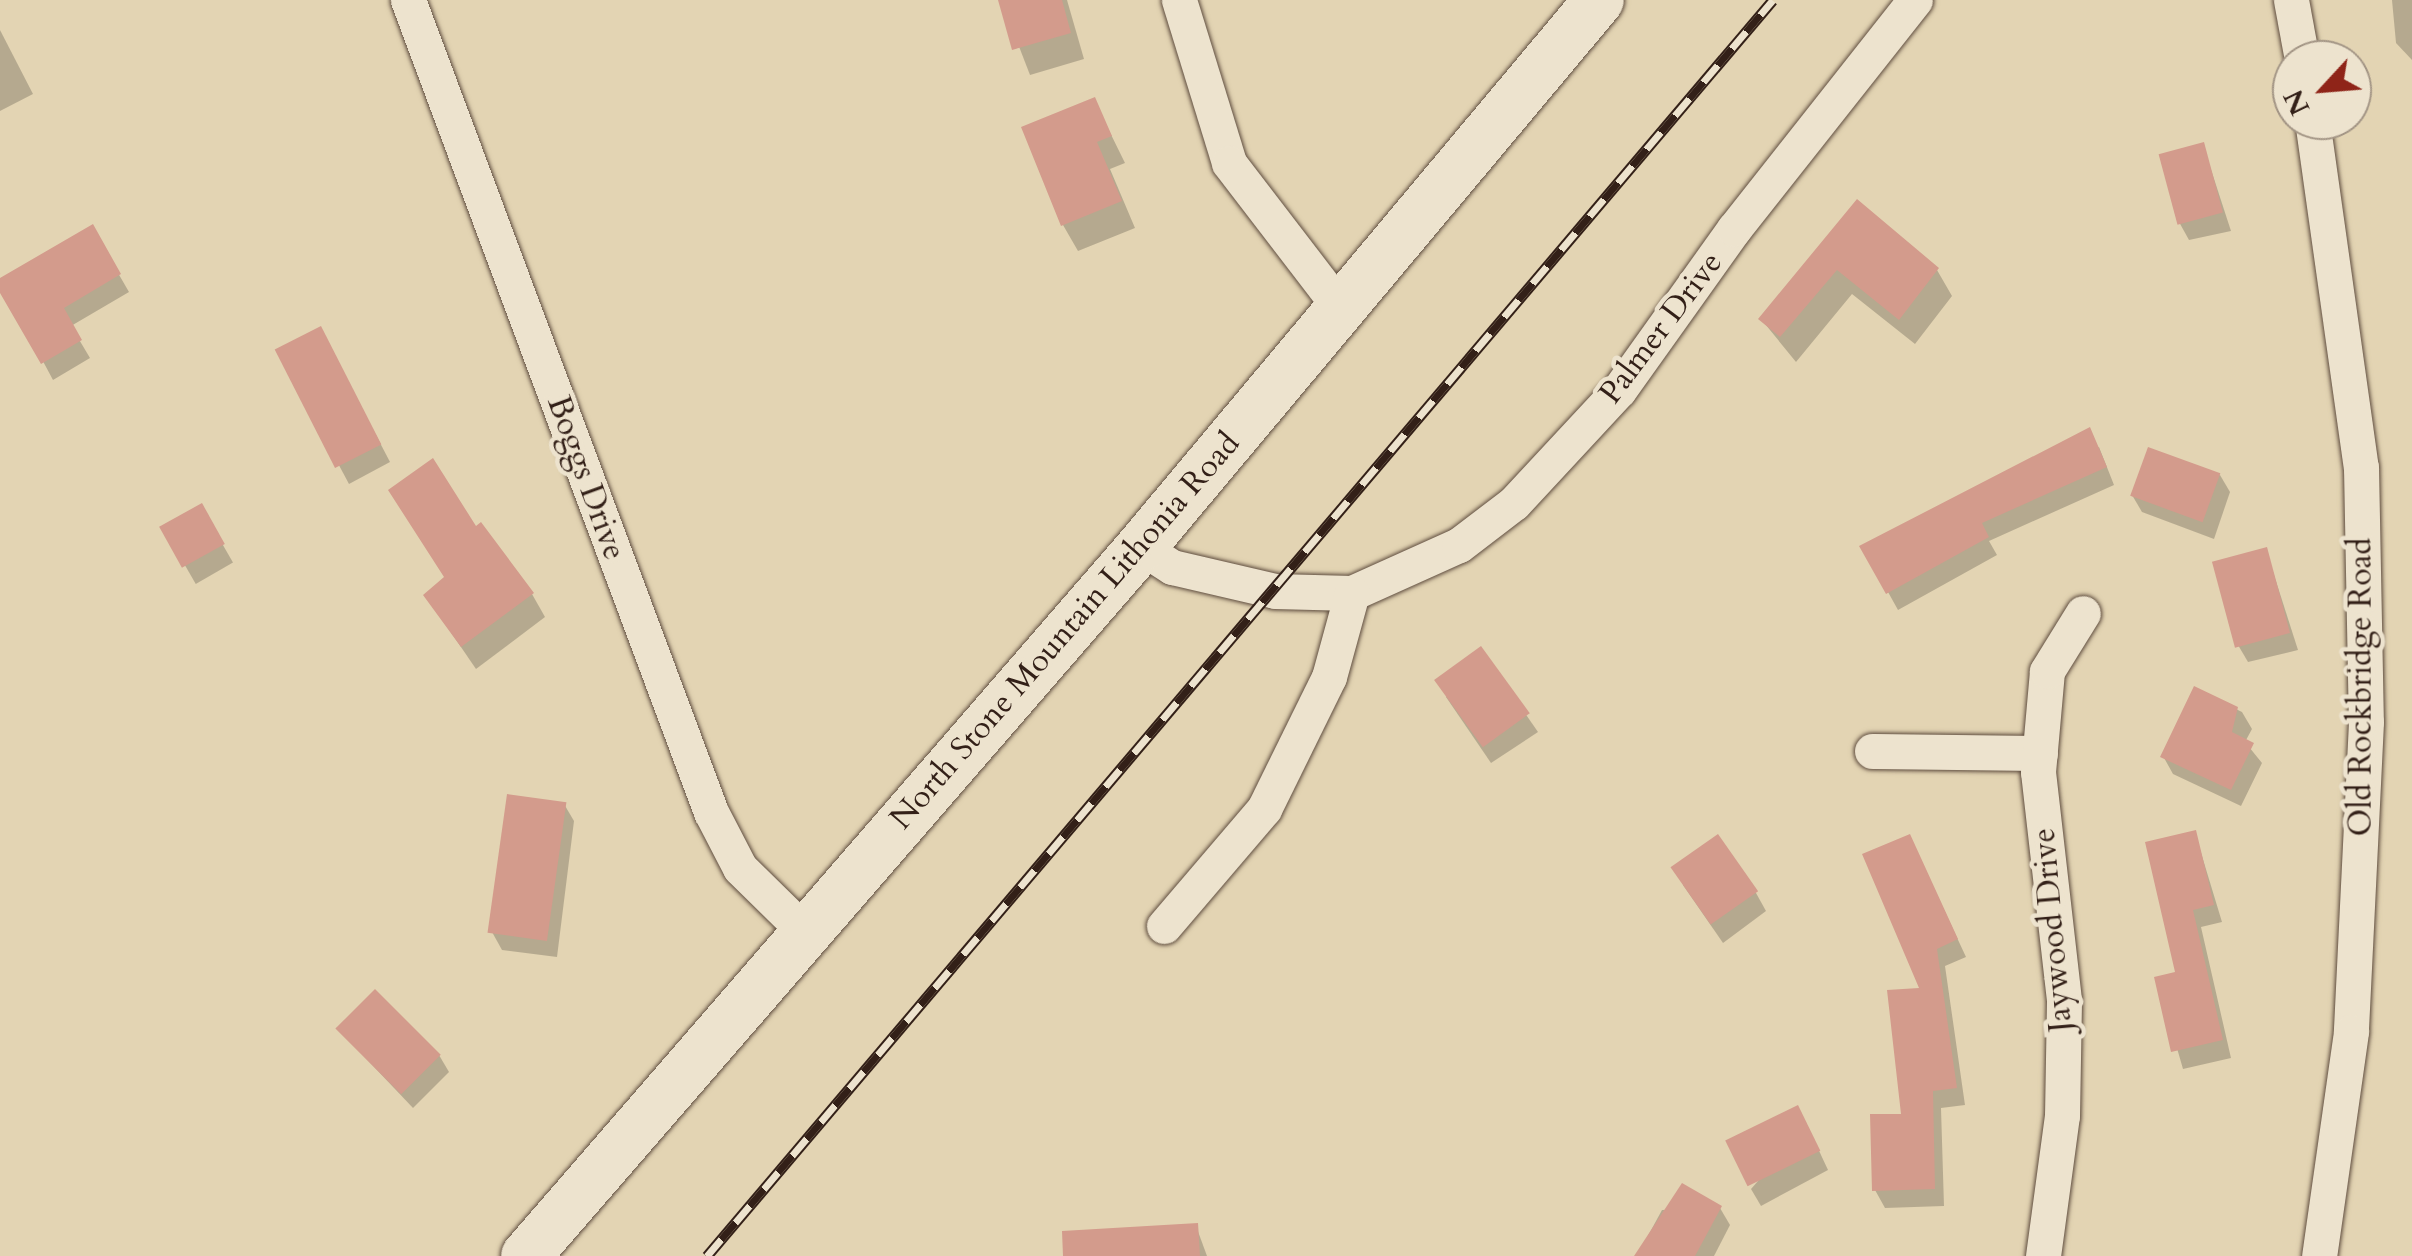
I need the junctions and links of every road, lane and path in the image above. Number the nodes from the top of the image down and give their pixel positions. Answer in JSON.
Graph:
{"nodes":[{"id":1,"x":408,"y":0,"type":"edge"},
{"id":2,"x":1179,"y":0,"type":"edge"},
{"id":3,"x":1599,"y":0,"type":"edge"},
{"id":4,"x":1915,"y":0,"type":"edge"},
{"id":5,"x":2291,"y":0,"type":"edge"},
{"id":6,"x":2298,"y":40,"type":"edge"},
{"id":7,"x":2315,"y":140,"type":"edge"},
{"id":8,"x":1341,"y":309,"type":"junction"},
{"id":9,"x":1141,"y":547,"type":"junction"},
{"id":10,"x":1352,"y":592,"type":"junction"},
{"id":11,"x":2084,"y":613,"type":"dead end"},
{"id":12,"x":1872,"y":752,"type":"dead end"},
{"id":13,"x":2040,"y":753,"type":"junction"},
{"id":14,"x":1164,"y":926,"type":"dead end"},
{"id":15,"x":804,"y":930,"type":"junction"},
{"id":16,"x":526,"y":1256,"type":"edge"},
{"id":17,"x":2043,"y":1256,"type":"edge"},
{"id":18,"x":2320,"y":1256,"type":"edge"}],
"edges":[{"from":1,"to":15,"type":"street","name":"Boggs Drive"},
{"from":2,"to":8,"type":"street"},
{"from":3,"to":8,"type":"main road","name":"North Stone Mountain Lithonia Road"},
{"from":4,"to":10,"type":"street","name":"Palmer Drive"},
{"from":5,"to":6,"type":"street"},
{"from":7,"to":18,"type":"street","name":"Old Rockbridge Road"},
{"from":8,"to":9,"type":"main road","name":"North Stone Mountain Lithonia Road"},
{"from":9,"to":10,"type":"street","name":"Palmer Drive"},
{"from":9,"to":15,"type":"main road","name":"North Stone Mountain Lithonia Road"},
{"from":10,"to":14,"type":"street"},
{"from":11,"to":13,"type":"street","name":"Jaywood Drive"},
{"from":12,"to":13,"type":"street"},
{"from":13,"to":17,"type":"street","name":"Jaywood Drive"},
{"from":15,"to":16,"type":"main road","name":"North Stone Mountain Lithonia Road"}]}
